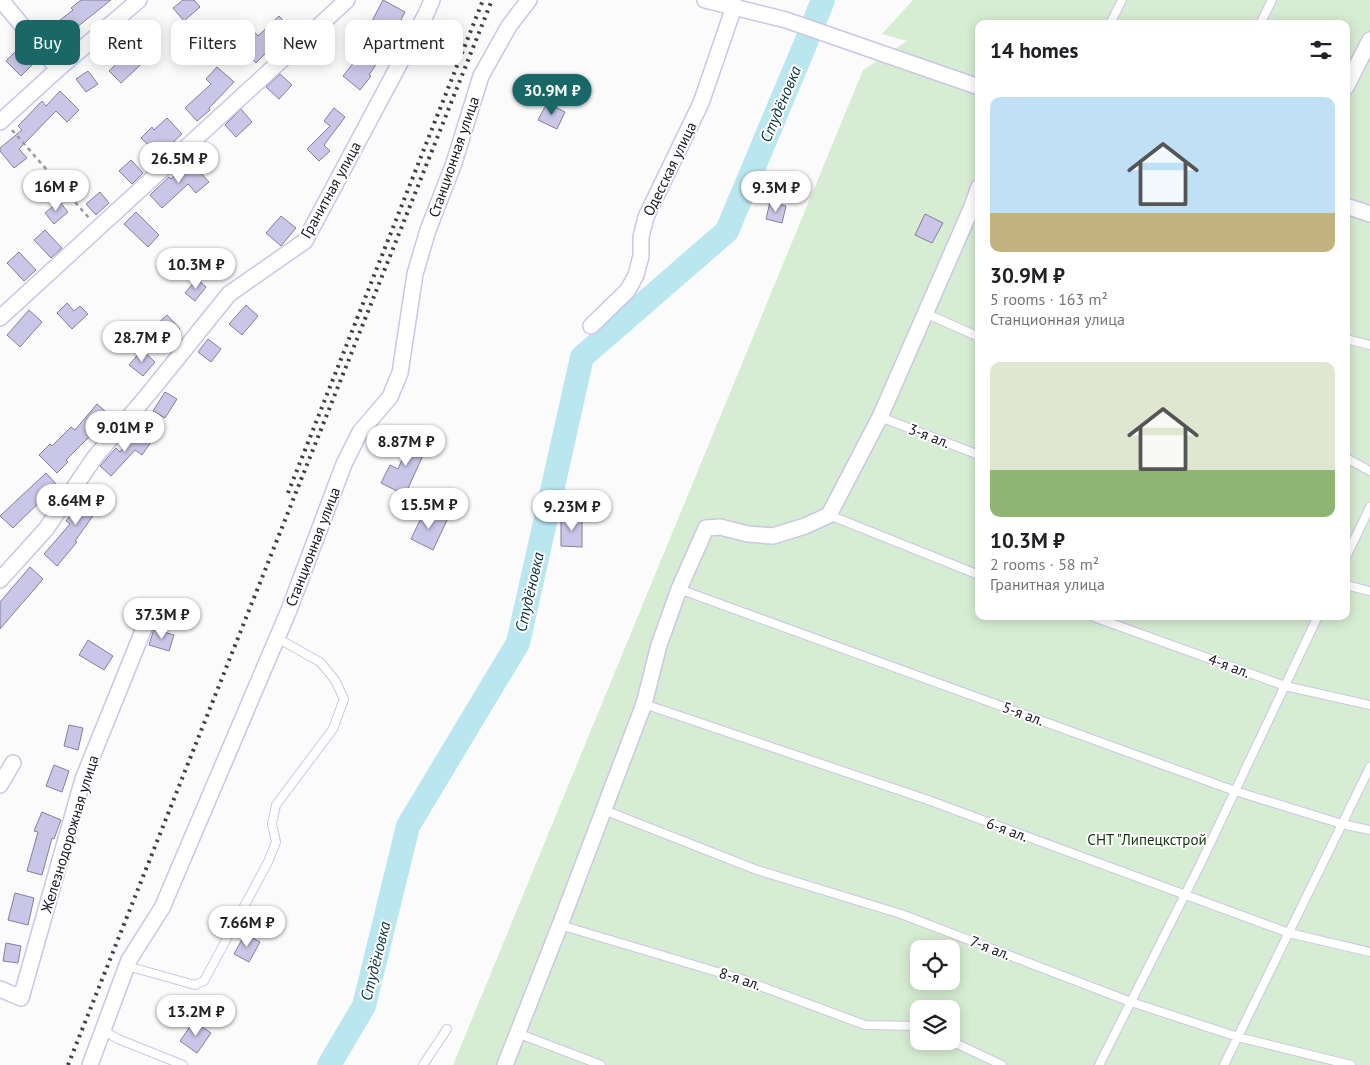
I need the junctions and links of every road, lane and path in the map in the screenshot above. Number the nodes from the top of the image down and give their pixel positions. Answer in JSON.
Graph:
{"nodes":[{"id":1,"x":1,"y":0,"type":"edge"},
{"id":2,"x":139,"y":0,"type":"edge"},
{"id":3,"x":347,"y":0,"type":"edge"},
{"id":4,"x":432,"y":0,"type":"edge"},
{"id":5,"x":529,"y":0,"type":"edge"},
{"id":6,"x":705,"y":0,"type":"edge"},
{"id":7,"x":1122,"y":0,"type":"edge"},
{"id":8,"x":1272,"y":0,"type":"edge"},
{"id":9,"x":734,"y":4,"type":"edge"},
{"id":10,"x":1112,"y":20,"type":"edge"},
{"id":11,"x":1262,"y":20,"type":"edge"},
{"id":12,"x":1370,"y":40,"type":"edge"},
{"id":13,"x":1366,"y":58,"type":"edge"},
{"id":14,"x":58,"y":69,"type":"junction"},
{"id":15,"x":1350,"y":81,"type":"edge"},
{"id":16,"x":975,"y":86,"type":"edge"},
{"id":17,"x":1,"y":121,"type":"edge"},
{"id":18,"x":1350,"y":207,"type":"edge"},
{"id":19,"x":975,"y":210,"type":"edge"},
{"id":20,"x":1370,"y":214,"type":"edge"},
{"id":21,"x":98,"y":228,"type":"junction"},
{"id":22,"x":925,"y":313,"type":"junction"},
{"id":23,"x":0,"y":318,"type":"edge"},
{"id":24,"x":591,"y":326,"type":"dead end"},
{"id":25,"x":975,"y":335,"type":"edge"},
{"id":26,"x":1350,"y":340,"type":"edge"},
{"id":27,"x":1370,"y":345,"type":"edge"},
{"id":28,"x":880,"y":417,"type":"junction"},
{"id":29,"x":975,"y":453,"type":"edge"},
{"id":30,"x":1350,"y":460,"type":"edge"},
{"id":31,"x":1370,"y":471,"type":"edge"},
{"id":32,"x":1370,"y":507,"type":"edge"},
{"id":33,"x":829,"y":516,"type":"junction"},
{"id":34,"x":1350,"y":549,"type":"edge"},
{"id":35,"x":975,"y":573,"type":"edge"},
{"id":36,"x":0,"y":580,"type":"edge"},
{"id":37,"x":1350,"y":586,"type":"edge"},
{"id":38,"x":679,"y":589,"type":"junction"},
{"id":39,"x":1370,"y":592,"type":"edge"},
{"id":40,"x":149,"y":616,"type":"dead end"},
{"id":41,"x":1102,"y":620,"type":"edge"},
{"id":42,"x":1316,"y":620,"type":"edge"},
{"id":43,"x":277,"y":638,"type":"junction"},
{"id":44,"x":1285,"y":686,"type":"junction"},
{"id":45,"x":644,"y":704,"type":"junction"},
{"id":46,"x":1370,"y":704,"type":"edge"},
{"id":47,"x":13,"y":763,"type":"dead end"},
{"id":48,"x":1370,"y":767,"type":"edge"},
{"id":49,"x":0,"y":785,"type":"edge"},
{"id":50,"x":1235,"y":791,"type":"junction"},
{"id":51,"x":604,"y":810,"type":"junction"},
{"id":52,"x":1342,"y":824,"type":"junction"},
{"id":53,"x":1370,"y":830,"type":"edge"},
{"id":54,"x":1184,"y":896,"type":"junction"},
{"id":55,"x":560,"y":925,"type":"junction"},
{"id":56,"x":1288,"y":933,"type":"junction"},
{"id":57,"x":1370,"y":952,"type":"edge"},
{"id":58,"x":126,"y":966,"type":"junction"},
{"id":59,"x":0,"y":989,"type":"edge"},
{"id":60,"x":1131,"y":1002,"type":"junction"},
{"id":61,"x":910,"y":1026,"type":"edge"},
{"id":62,"x":447,"y":1029,"type":"dead end"},
{"id":63,"x":102,"y":1030,"type":"junction"},
{"id":64,"x":517,"y":1033,"type":"junction"},
{"id":65,"x":1238,"y":1037,"type":"junction"},
{"id":66,"x":960,"y":1045,"type":"edge"},
{"id":67,"x":90,"y":1065,"type":"edge"},
{"id":68,"x":184,"y":1065,"type":"edge"},
{"id":69,"x":423,"y":1065,"type":"edge"},
{"id":70,"x":505,"y":1065,"type":"edge"},
{"id":71,"x":602,"y":1065,"type":"edge"},
{"id":72,"x":1002,"y":1065,"type":"edge"},
{"id":73,"x":1099,"y":1065,"type":"edge"},
{"id":74,"x":1224,"y":1065,"type":"edge"},
{"id":75,"x":1351,"y":1065,"type":"edge"}],
"edges":[{"from":1,"to":14,"type":"street"},
{"from":2,"to":14,"type":"street"},
{"from":3,"to":21,"type":"street"},
{"from":4,"to":36,"type":"street","name":"Гранитная улица"},
{"from":5,"to":43,"type":"street","name":"Станционная улица"},
{"from":6,"to":9,"type":"street"},
{"from":7,"to":10,"type":"lane"},
{"from":8,"to":11,"type":"lane"},
{"from":9,"to":16,"type":"street"},
{"from":9,"to":24,"type":"street","name":"Одесская улица"},
{"from":12,"to":13,"type":"street"},
{"from":13,"to":15,"type":"street"},
{"from":14,"to":17,"type":"street"},
{"from":17,"to":21,"type":"path"},
{"from":18,"to":20,"type":"street"},
{"from":19,"to":22,"type":"street"},
{"from":21,"to":23,"type":"street"},
{"from":22,"to":25,"type":"lane"},
{"from":22,"to":28,"type":"street"},
{"from":26,"to":27,"type":"lane"},
{"from":28,"to":29,"type":"lane","name":"3-я ал."},
{"from":28,"to":33,"type":"street"},
{"from":30,"to":31,"type":"lane"},
{"from":32,"to":34,"type":"lane"},
{"from":33,"to":35,"type":"lane"},
{"from":33,"to":38,"type":"street"},
{"from":37,"to":39,"type":"lane"},
{"from":38,"to":45,"type":"street"},
{"from":38,"to":50,"type":"lane","name":"5-я ал."},
{"from":40,"to":59,"type":"street","name":"Железнодорожная улица"},
{"from":41,"to":44,"type":"lane","name":"4-я ал."},
{"from":42,"to":44,"type":"lane"},
{"from":43,"to":58,"type":"street","name":"Станционная улица"},
{"from":43,"to":58,"type":"lane"},
{"from":44,"to":46,"type":"lane","name":"4-я ал."},
{"from":44,"to":50,"type":"lane"},
{"from":45,"to":51,"type":"street"},
{"from":45,"to":54,"type":"lane","name":"6-я ал."},
{"from":47,"to":49,"type":"street"},
{"from":48,"to":52,"type":"lane"},
{"from":50,"to":52,"type":"lane","name":"5-я ал."},
{"from":50,"to":54,"type":"lane"},
{"from":51,"to":55,"type":"street"},
{"from":51,"to":60,"type":"lane","name":"7-я ал."},
{"from":52,"to":53,"type":"lane","name":"5-я ал."},
{"from":52,"to":56,"type":"lane"},
{"from":54,"to":56,"type":"lane","name":"6-я ал."},
{"from":54,"to":60,"type":"lane"},
{"from":55,"to":61,"type":"lane","name":"8-я ал."},
{"from":55,"to":64,"type":"street"},
{"from":56,"to":57,"type":"lane","name":"6-я ал."},
{"from":56,"to":65,"type":"lane"},
{"from":58,"to":63,"type":"street","name":"Станционная улица"},
{"from":60,"to":65,"type":"lane","name":"7-я ал."},
{"from":60,"to":73,"type":"lane"},
{"from":62,"to":69,"type":"lane"},
{"from":63,"to":67,"type":"street","name":"Станционная улица"},
{"from":63,"to":68,"type":"lane"},
{"from":64,"to":70,"type":"street"},
{"from":64,"to":71,"type":"lane"},
{"from":65,"to":74,"type":"lane"},
{"from":65,"to":75,"type":"lane","name":"7-я ал."},
{"from":66,"to":72,"type":"lane"}]}
